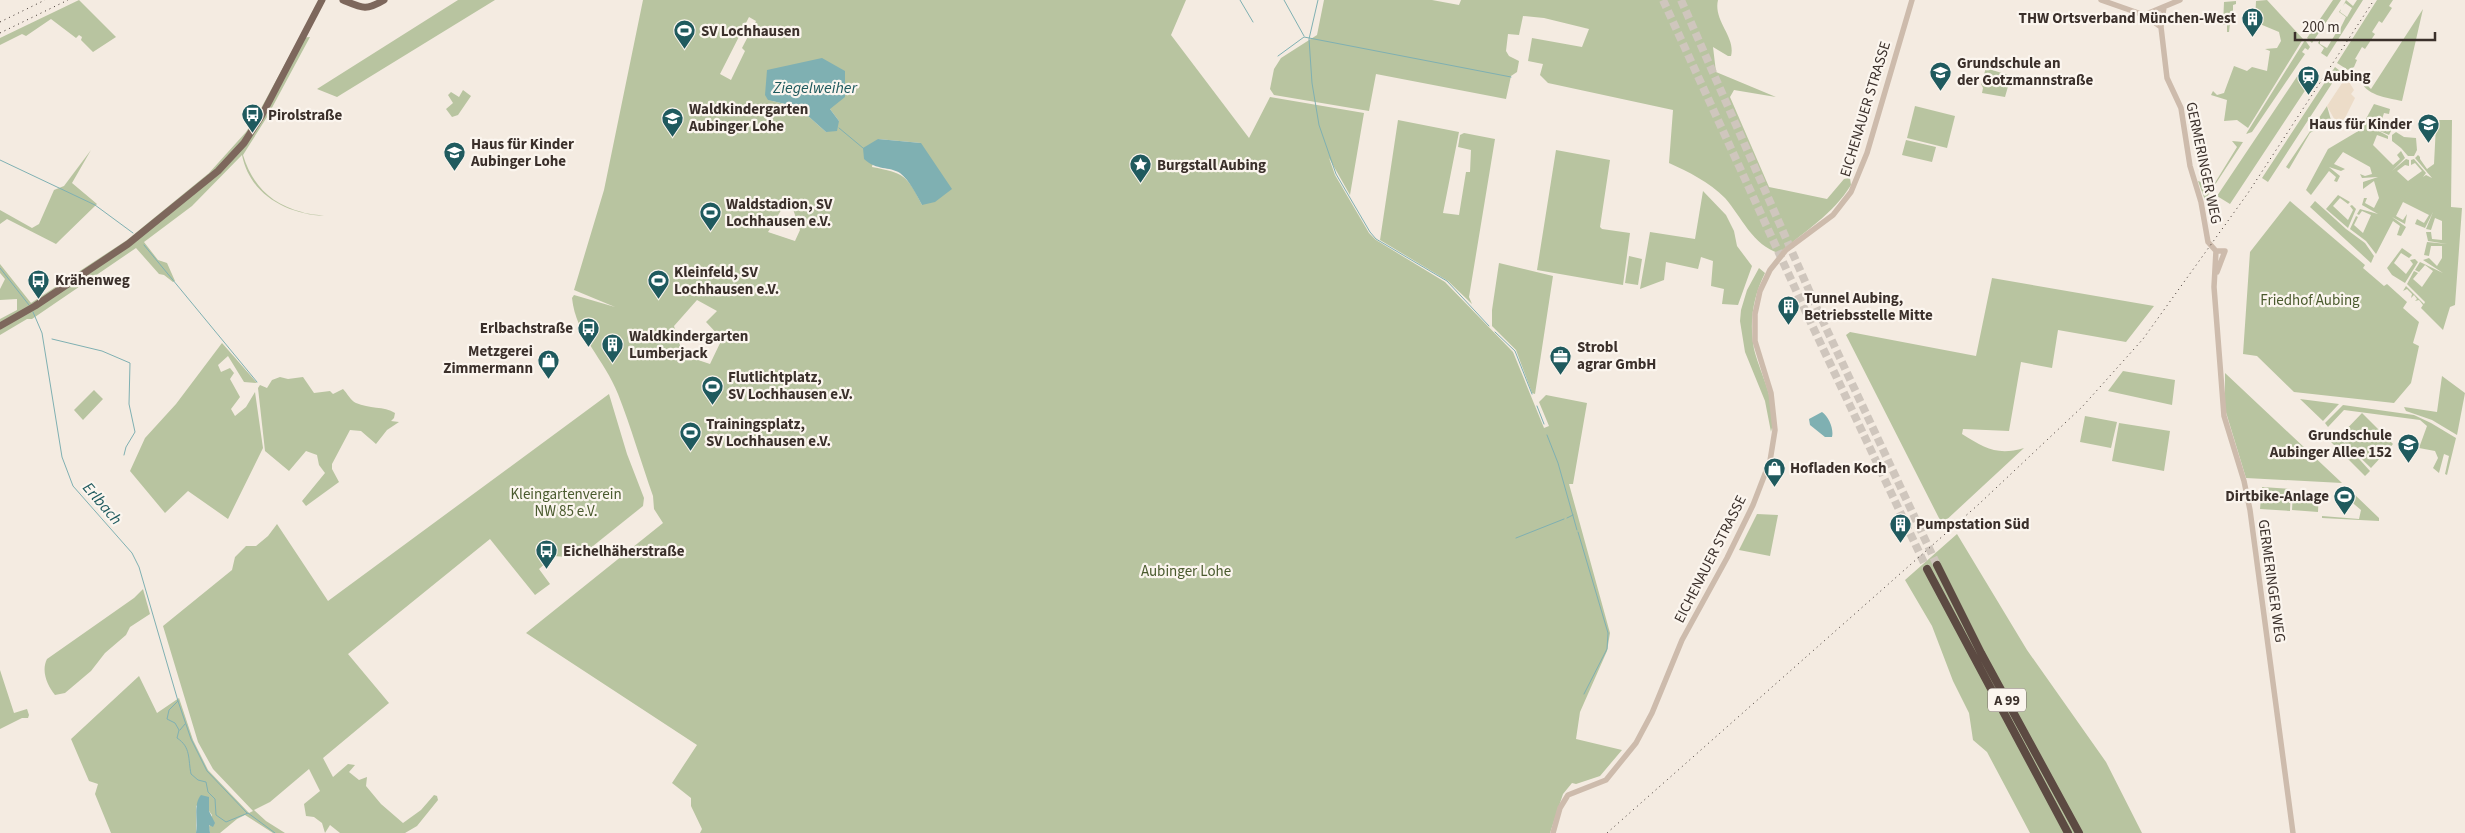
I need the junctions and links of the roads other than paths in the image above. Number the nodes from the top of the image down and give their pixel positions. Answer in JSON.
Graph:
{"nodes":[{"id":1,"x":322,"y":0,"type":"edge"},
{"id":2,"x":343,"y":0,"type":"edge"},
{"id":3,"x":384,"y":0,"type":"edge"},
{"id":4,"x":1912,"y":0,"type":"edge"},
{"id":5,"x":2101,"y":0,"type":"edge"},
{"id":6,"x":2180,"y":0,"type":"edge"},
{"id":7,"x":355,"y":2,"type":"edge"},
{"id":8,"x":2164,"y":7,"type":"junction"},
{"id":9,"x":2144,"y":15,"type":"junction"},
{"id":10,"x":2161,"y":27,"type":"junction"},
{"id":11,"x":2216,"y":251,"type":"junction"},
{"id":12,"x":2216,"y":275,"type":"junction"},
{"id":13,"x":0,"y":326,"type":"edge"},
{"id":14,"x":1937,"y":565,"type":"tunnel mouth"},
{"id":15,"x":1928,"y":569,"type":"tunnel mouth"},
{"id":16,"x":1553,"y":833,"type":"edge"},
{"id":17,"x":2068,"y":833,"type":"edge"},
{"id":18,"x":2079,"y":833,"type":"edge"},
{"id":19,"x":2293,"y":833,"type":"edge"}],
"edges":[{"from":1,"to":13,"type":"main road"},
{"from":2,"to":7,"type":"main road"},
{"from":3,"to":7,"type":"main road"},
{"from":4,"to":16,"type":"street","name":"EICHENAUER STRASSE"},
{"from":5,"to":9,"type":"street"},
{"from":6,"to":8,"type":"street"},
{"from":8,"to":9,"type":"street"},
{"from":8,"to":10,"type":"street","name":"GERMERINGER WEG"},
{"from":9,"to":10,"type":"street"},
{"from":10,"to":11,"type":"street","name":"GERMERINGER WEG"},
{"from":11,"to":12,"type":"street","name":"GERMERINGER WEG"},
{"from":11,"to":12,"type":"street","name":"GERMERINGER WEG"},
{"from":12,"to":19,"type":"street","name":"GERMERINGER WEG"},
{"from":14,"to":18,"type":"highway","number":"A 99"},
{"from":15,"to":17,"type":"highway","number":"A 99"}]}
